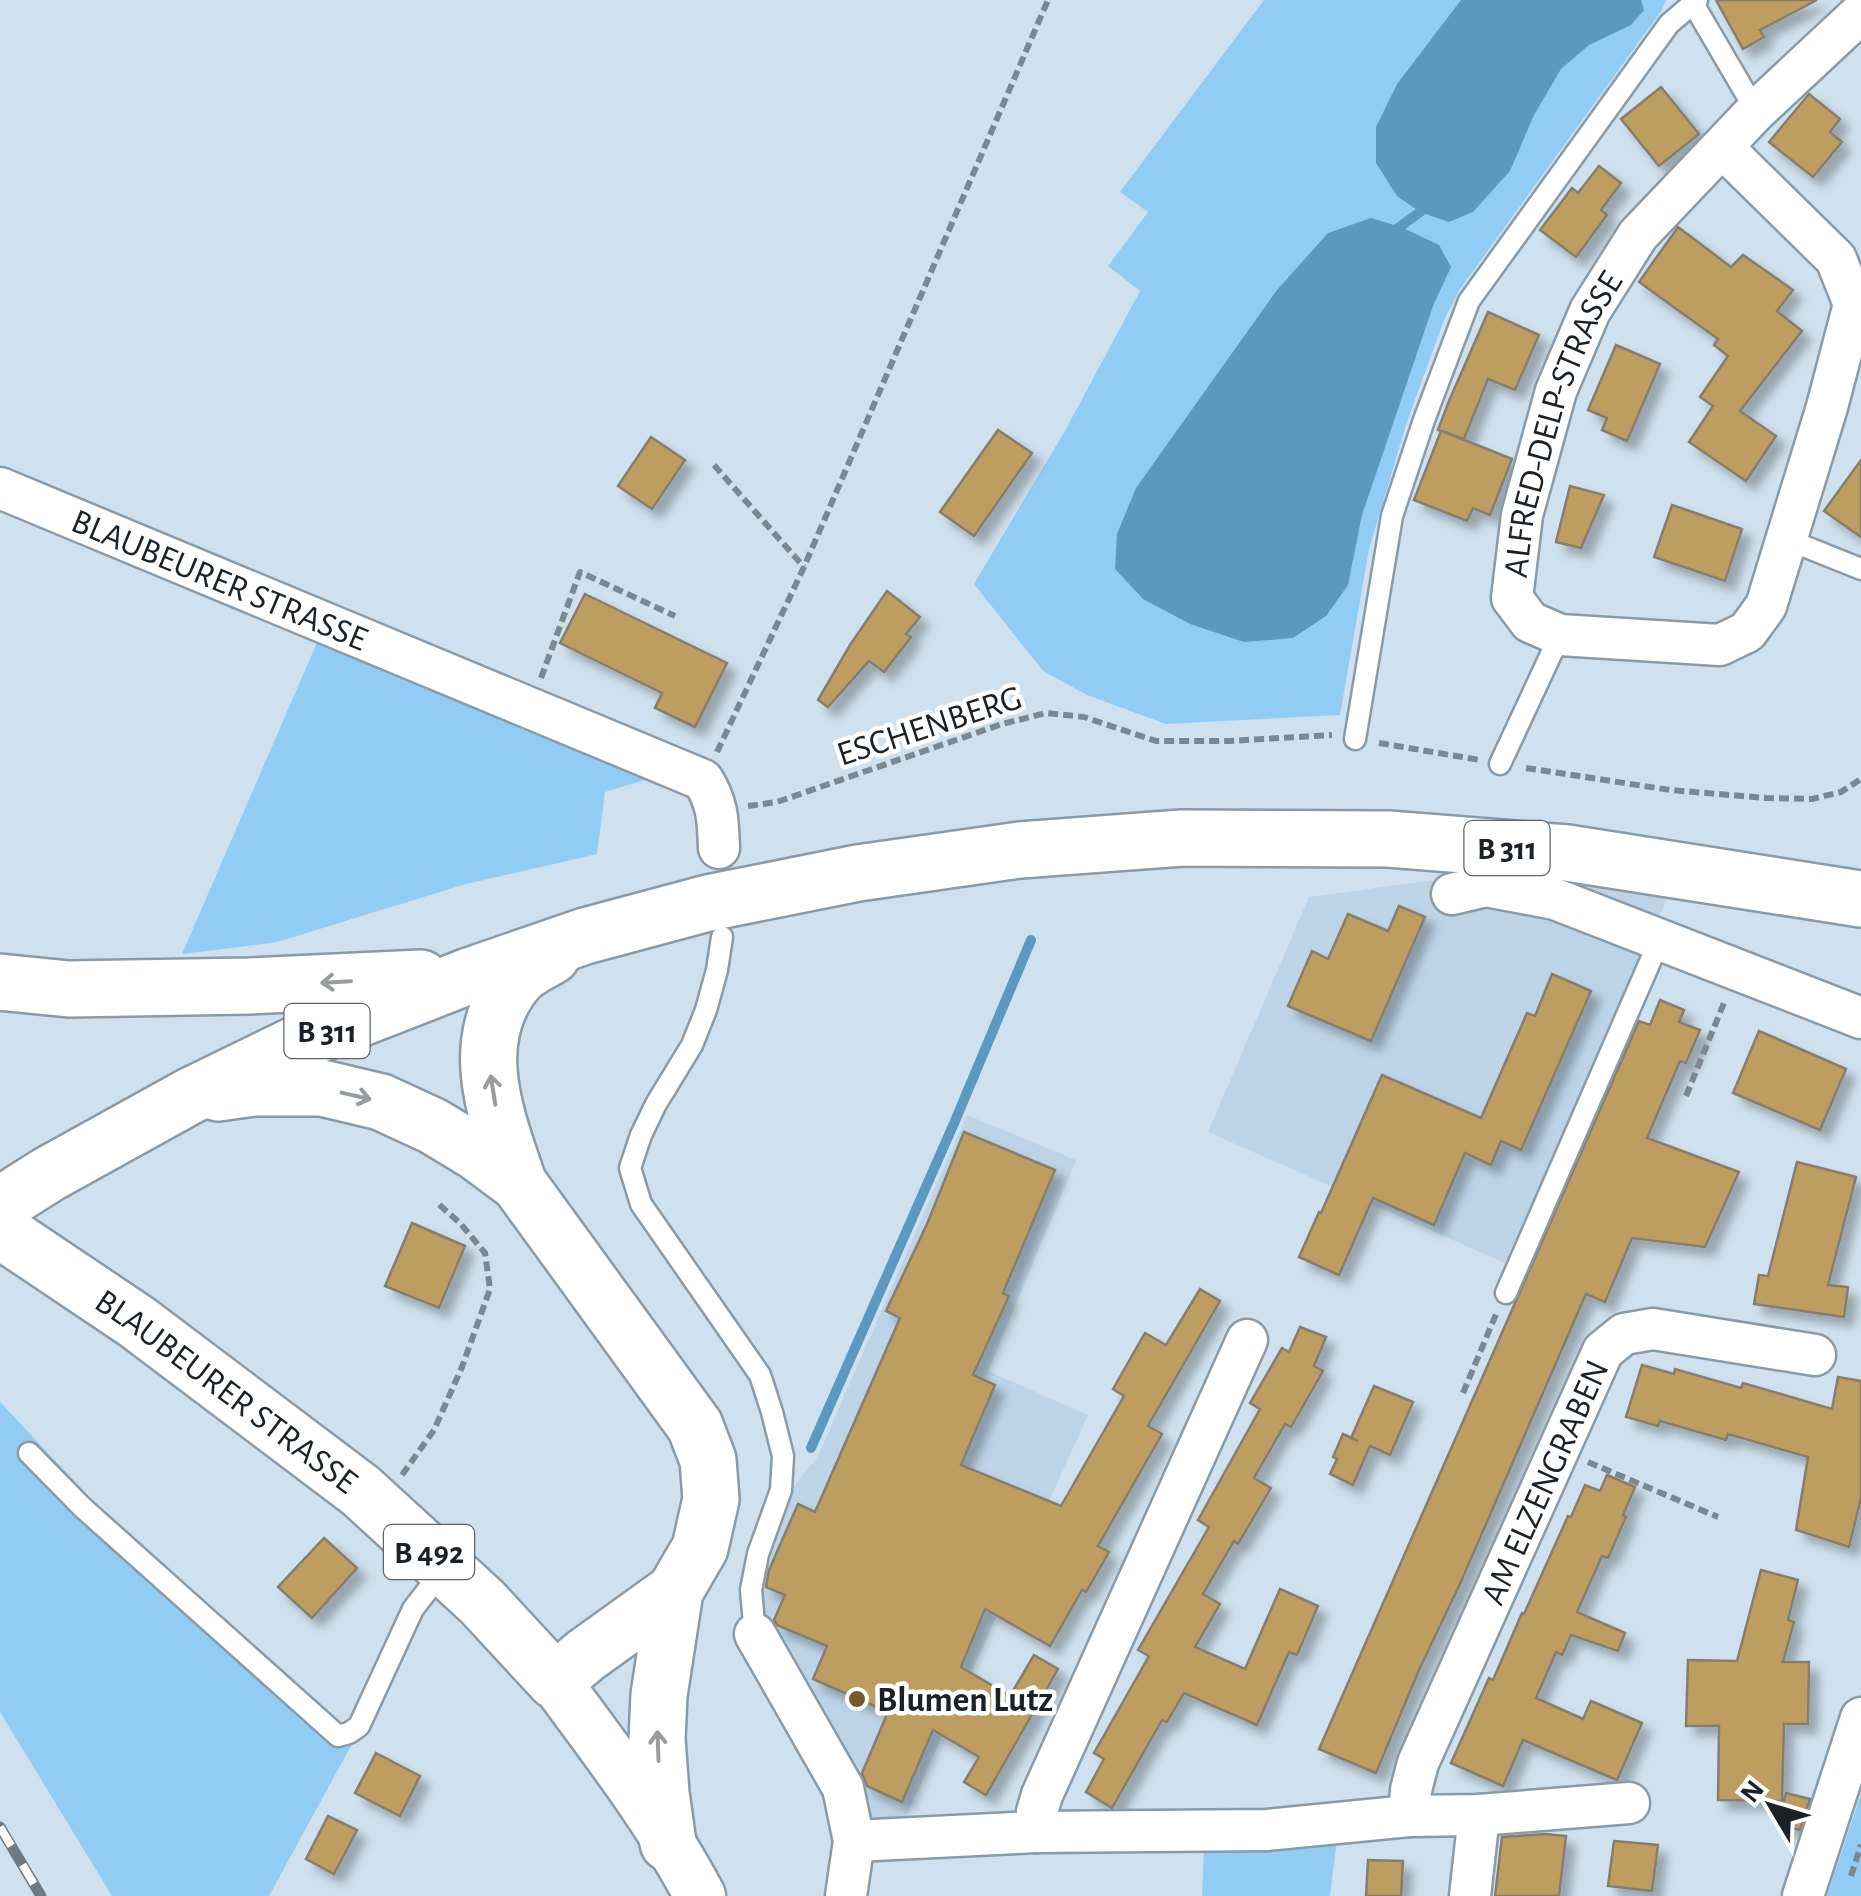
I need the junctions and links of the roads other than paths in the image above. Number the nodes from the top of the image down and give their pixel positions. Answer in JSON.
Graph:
{"nodes":[{"id":1,"x":1694,"y":1,"type":"edge"},
{"id":2,"x":1861,"y":13,"type":"edge"},
{"id":3,"x":1756,"y":111,"type":"junction"},
{"id":4,"x":1722,"y":147,"type":"junction"},
{"id":5,"x":0,"y":488,"type":"edge"},
{"id":6,"x":1786,"y":539,"type":"junction"},
{"id":7,"x":1861,"y":569,"type":"edge"},
{"id":8,"x":1560,"y":635,"type":"junction"},
{"id":9,"x":1356,"y":739,"type":"dead end"},
{"id":10,"x":1500,"y":764,"type":"dead end"},
{"id":11,"x":713,"y":813,"type":"road end"},
{"id":12,"x":1850,"y":892,"type":"edge"},
{"id":13,"x":1452,"y":894,"type":"dead end"},
{"id":14,"x":585,"y":936,"type":"junction"},
{"id":15,"x":722,"y":937,"type":"dead end"},
{"id":16,"x":1660,"y":939,"type":"junction"},
{"id":17,"x":469,"y":976,"type":"junction"},
{"id":18,"x":0,"y":982,"type":"edge"},
{"id":19,"x":1861,"y":1018,"type":"edge"},
{"id":20,"x":190,"y":1096,"type":"junction"},
{"id":21,"x":518,"y":1184,"type":"junction"},
{"id":22,"x":0,"y":1204,"type":"edge"},
{"id":23,"x":0,"y":1230,"type":"edge"},
{"id":24,"x":1506,"y":1292,"type":"road end"},
{"id":25,"x":1247,"y":1340,"type":"dead end"},
{"id":26,"x":1815,"y":1355,"type":"dead end"},
{"id":27,"x":29,"y":1453,"type":"dead end"},
{"id":28,"x":445,"y":1568,"type":"junction"},
{"id":29,"x":675,"y":1591,"type":"junction"},
{"id":30,"x":756,"y":1634,"type":"joint"},
{"id":31,"x":555,"y":1681,"type":"junction"},
{"id":32,"x":1861,"y":1718,"type":"edge"},
{"id":33,"x":1630,"y":1803,"type":"dead end"},
{"id":34,"x":1479,"y":1815,"type":"junction"},
{"id":35,"x":1409,"y":1816,"type":"junction"},
{"id":36,"x":1036,"y":1832,"type":"junction"},
{"id":37,"x":854,"y":1842,"type":"junction"},
{"id":38,"x":668,"y":1843,"type":"junction"},
{"id":39,"x":700,"y":1896,"type":"edge"},
{"id":40,"x":846,"y":1896,"type":"edge"},
{"id":41,"x":1470,"y":1896,"type":"edge"},
{"id":42,"x":1803,"y":1896,"type":"edge"}],
"edges":[{"from":1,"to":3,"type":"lane"},
{"from":1,"to":9,"type":"lane"},
{"from":2,"to":3,"type":"street","name":"ALFRED-DELP-STRASSE"},
{"from":3,"to":4,"type":"street","name":"ALFRED-DELP-STRASSE"},
{"from":4,"to":6,"type":"street"},
{"from":4,"to":8,"type":"street","name":"ALFRED-DELP-STRASSE"},
{"from":5,"to":11,"type":"street","name":"BLAUBEURER STRASSE"},
{"from":6,"to":7,"type":"lane"},
{"from":6,"to":8,"type":"street"},
{"from":8,"to":10,"type":"lane"},
{"from":12,"to":14,"type":"main road","number":"B 311"},
{"from":13,"to":16,"type":"street"},
{"from":14,"to":17,"type":"main road","number":"B 311"},
{"from":21,"to":14,"type":"main road","one_way":true},
{"from":15,"to":30,"type":"lane"},
{"from":16,"to":19,"type":"street"},
{"from":16,"to":24,"type":"lane"},
{"from":17,"to":18,"type":"main road","one_way":true},
{"from":17,"to":20,"type":"main road","number":"B 311"},
{"from":20,"to":21,"type":"main road","one_way":true},
{"from":20,"to":22,"type":"main road","number":"B 311"},
{"from":21,"to":29,"type":"main road"},
{"from":23,"to":28,"type":"main road","name":"BLAUBEURER STRASSE","number":"B 492"},
{"from":25,"to":36,"type":"street"},
{"from":26,"to":35,"type":"street","name":"AM ELZENGRABEN"},
{"from":27,"to":28,"type":"lane"},
{"from":28,"to":31,"type":"main road","name":"BLAUBEURER STRASSE","number":"B 492"},
{"from":29,"to":31,"type":"main road"},
{"from":38,"to":29,"type":"main road","one_way":true},
{"from":30,"to":37,"type":"street"},
{"from":31,"to":38,"type":"street","name":"BLAUBEURER STRASSE"},
{"from":32,"to":42,"type":"street"},
{"from":33,"to":34,"type":"street"},
{"from":34,"to":35,"type":"street"},
{"from":34,"to":41,"type":"street"},
{"from":35,"to":36,"type":"street"},
{"from":36,"to":37,"type":"street"},
{"from":37,"to":40,"type":"street"},
{"from":38,"to":39,"type":"street","name":"BLAUBEURER STRASSE"}]}
